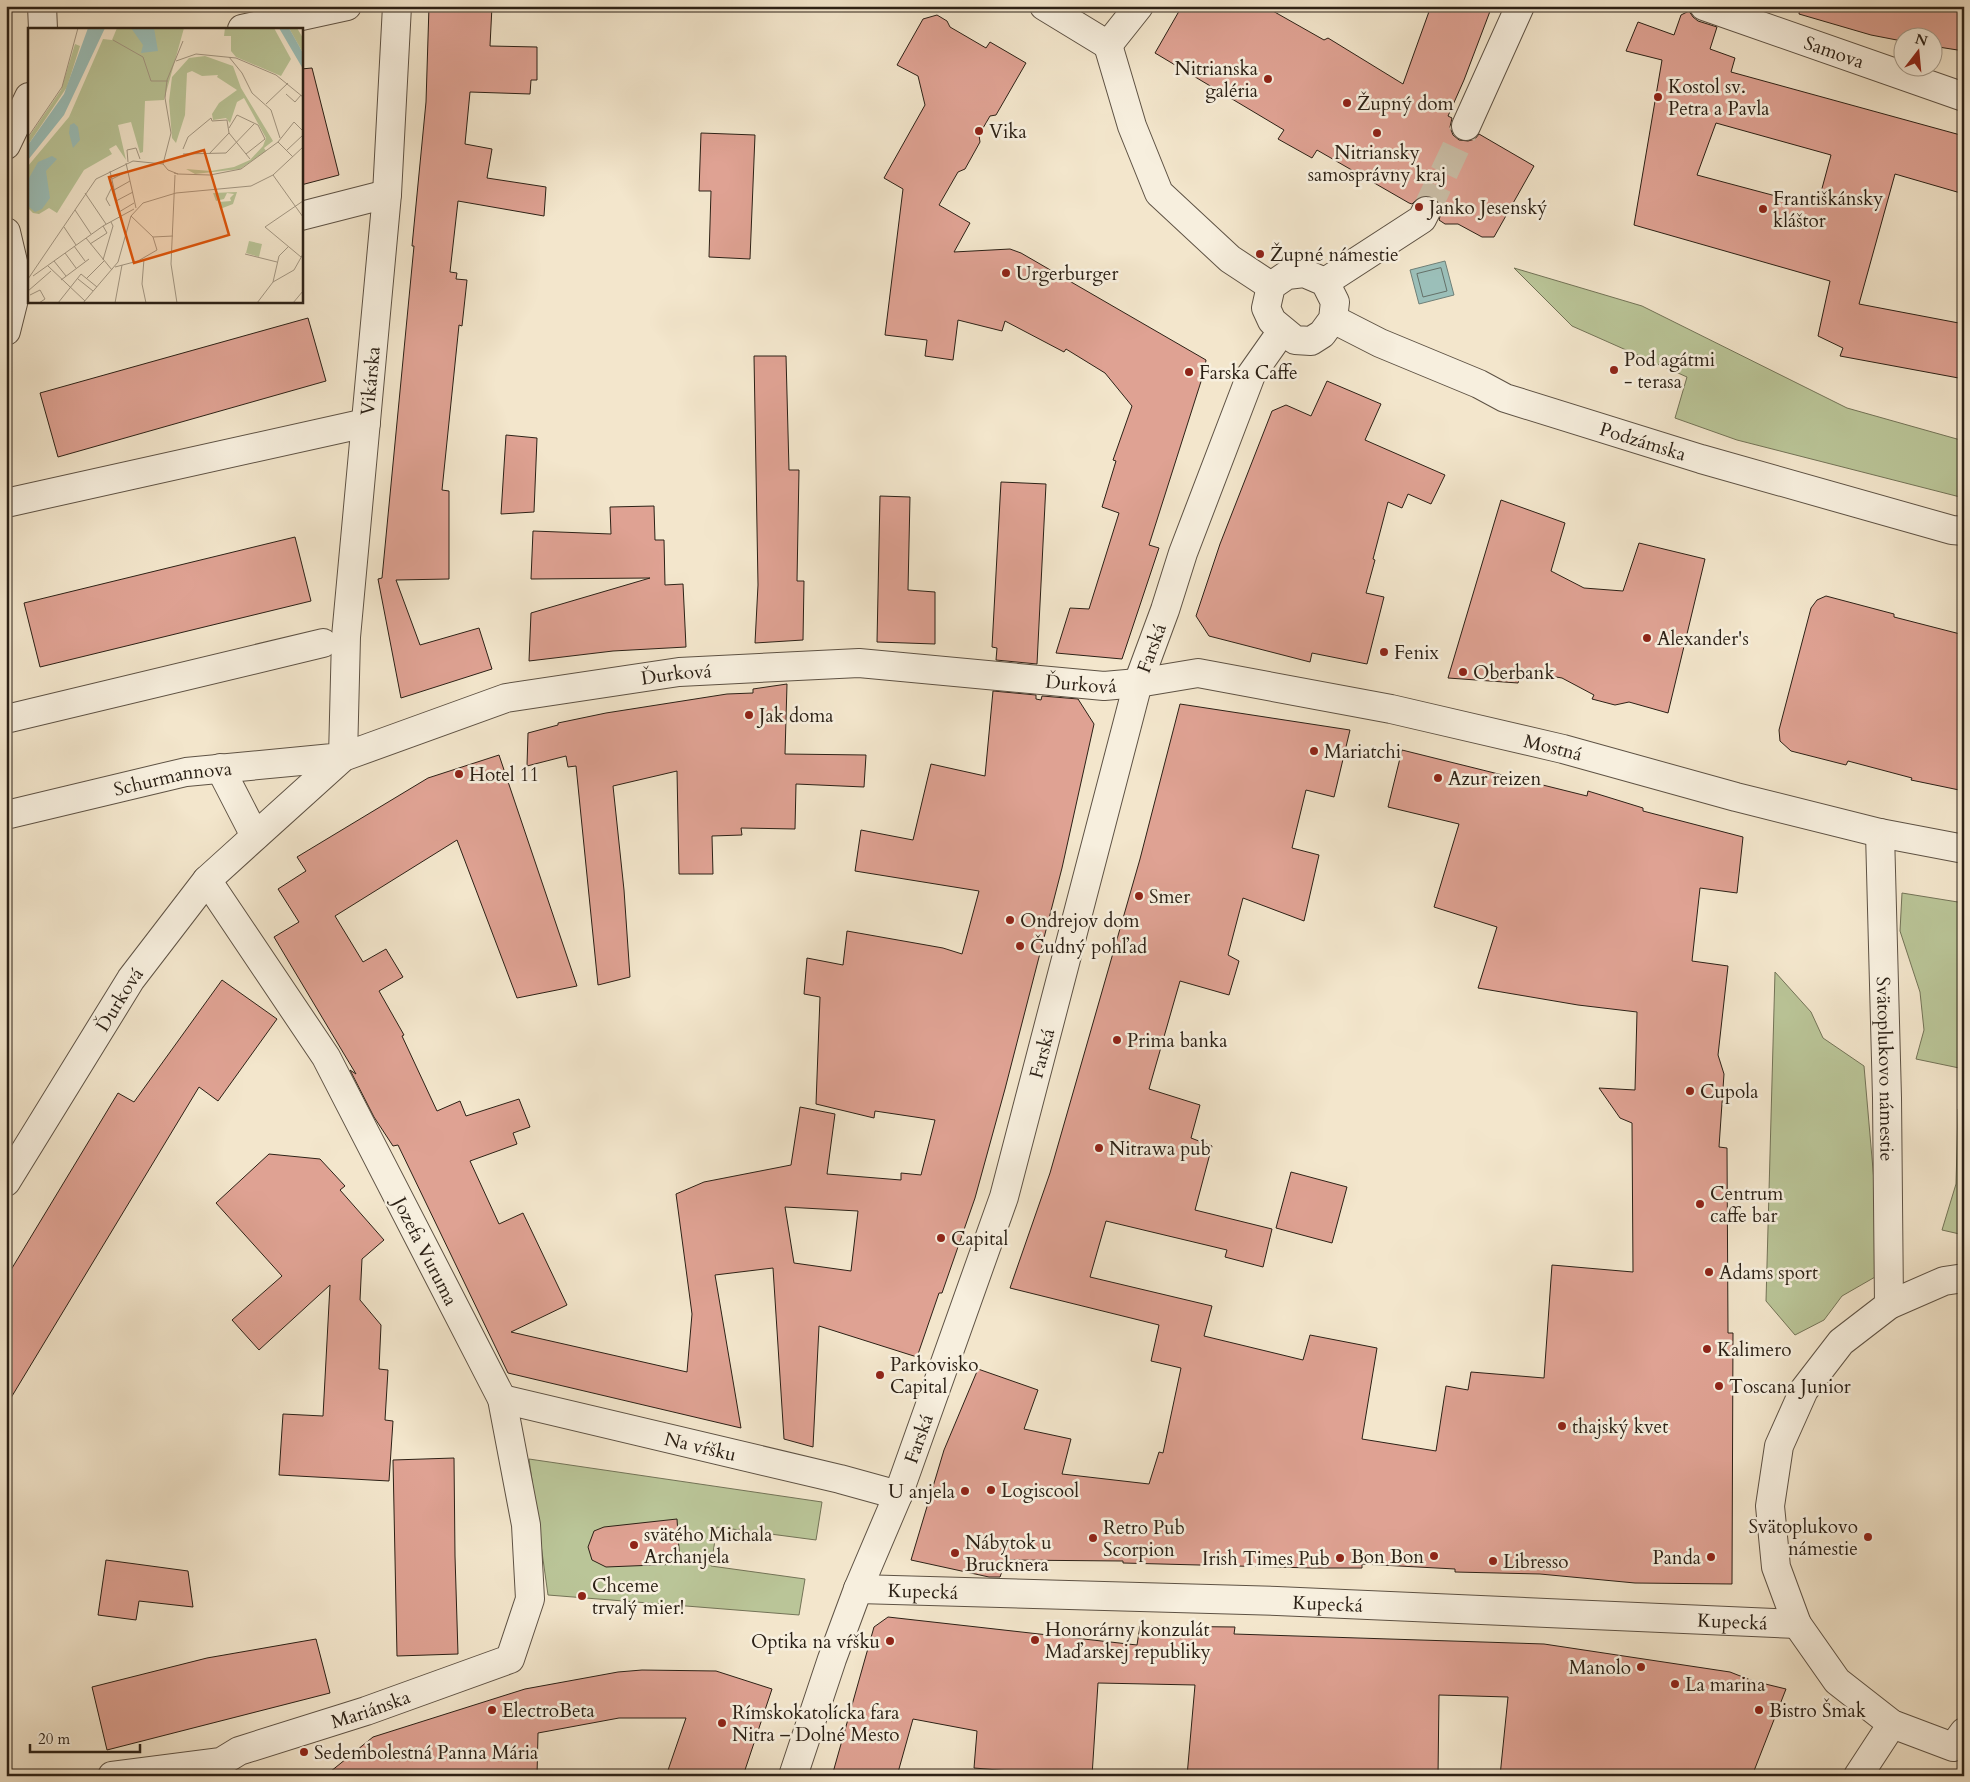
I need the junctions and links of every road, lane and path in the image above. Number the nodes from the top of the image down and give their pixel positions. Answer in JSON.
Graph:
{"nodes":[{"id":1,"x":42,"y":6,"type":"edge"},
{"id":2,"x":346,"y":6,"type":"edge"},
{"id":3,"x":397,"y":6,"type":"edge"},
{"id":4,"x":1044,"y":6,"type":"edge"},
{"id":5,"x":1139,"y":6,"type":"edge"},
{"id":6,"x":1520,"y":6,"type":"edge"},
{"id":7,"x":1704,"y":6,"type":"edge"},
{"id":8,"x":43,"y":28,"type":"edge"},
{"id":9,"x":247,"y":28,"type":"edge"},
{"id":10,"x":1108,"y":45,"type":"junction"},
{"id":11,"x":1964,"y":97,"type":"edge"},
{"id":12,"x":28,"y":99,"type":"edge"},
{"id":13,"x":1466,"y":126,"type":"tunnel mouth"},
{"id":14,"x":6,"y":145,"type":"edge"},
{"id":15,"x":387,"y":194,"type":"junction"},
{"id":16,"x":1426,"y":211,"type":"tunnel mouth"},
{"id":17,"x":302,"y":216,"type":"edge"},
{"id":18,"x":6,"y":232,"type":"edge"},
{"id":19,"x":24,"y":282,"type":"edge"},
{"id":20,"x":1325,"y":282,"type":"junction"},
{"id":21,"x":1270,"y":286,"type":"junction"},
{"id":22,"x":1333,"y":319,"type":"junction"},
{"id":23,"x":6,"y":331,"type":"edge"},
{"id":24,"x":1282,"y":331,"type":"junction"},
{"id":25,"x":366,"y":423,"type":"junction"},
{"id":26,"x":6,"y":504,"type":"edge"},
{"id":27,"x":1964,"y":531,"type":"edge"},
{"id":28,"x":323,"y":643,"type":"dead end"},
{"id":29,"x":1138,"y":683,"type":"junction"},
{"id":30,"x":6,"y":719,"type":"edge"},
{"id":31,"x":343,"y":757,"type":"junction"},
{"id":32,"x":220,"y":768,"type":"junction"},
{"id":33,"x":6,"y":815,"type":"edge"},
{"id":34,"x":1880,"y":833,"type":"junction"},
{"id":35,"x":255,"y":836,"type":"junction"},
{"id":36,"x":1964,"y":849,"type":"edge"},
{"id":37,"x":208,"y":880,"type":"junction"},
{"id":38,"x":6,"y":1182,"type":"edge"},
{"id":39,"x":1964,"y":1278,"type":"edge"},
{"id":40,"x":1889,"y":1305,"type":"junction"},
{"id":41,"x":502,"y":1400,"type":"junction"},
{"id":42,"x":898,"y":1494,"type":"junction"},
{"id":43,"x":858,"y":1589,"type":"junction"},
{"id":44,"x":1797,"y":1624,"type":"junction"},
{"id":45,"x":510,"y":1659,"type":"joint"},
{"id":46,"x":1892,"y":1724,"type":"junction"},
{"id":47,"x":1964,"y":1732,"type":"edge"},
{"id":48,"x":220,"y":1769,"type":"edge"},
{"id":49,"x":112,"y":1776,"type":"edge"},
{"id":50,"x":792,"y":1776,"type":"edge"},
{"id":51,"x":1858,"y":1776,"type":"edge"}],
"edges":[{"from":1,"to":8,"type":"street"},
{"from":2,"to":9,"type":"street"},
{"from":3,"to":15,"type":"street","name":"Vikárska"},
{"from":4,"to":10,"type":"street"},
{"from":5,"to":10,"type":"street"},
{"from":6,"to":13,"type":"street"},
{"from":7,"to":11,"type":"street","name":"Samova"},
{"from":10,"to":21,"type":"street"},
{"from":12,"to":14,"type":"street"},
{"from":15,"to":17,"type":"street"},
{"from":15,"to":25,"type":"street","name":"Vikárska"},
{"from":16,"to":20,"type":"street"},
{"from":18,"to":19,"type":"street"},
{"from":19,"to":23,"type":"street"},
{"from":20,"to":21,"type":"street"},
{"from":20,"to":22,"type":"street"},
{"from":21,"to":24,"type":"street"},
{"from":22,"to":24,"type":"street"},
{"from":22,"to":27,"type":"street","name":"Podzámska"},
{"from":24,"to":29,"type":"street","name":"Farská"},
{"from":25,"to":26,"type":"street"},
{"from":25,"to":31,"type":"street","name":"Vikárska"},
{"from":28,"to":30,"type":"street"},
{"from":29,"to":31,"type":"street","name":"Ďurková"},
{"from":29,"to":34,"type":"street","name":"Mostná"},
{"from":29,"to":42,"type":"street","name":"Farská"},
{"from":31,"to":32,"type":"street","name":"Schurmannova"},
{"from":31,"to":35,"type":"street","name":"Ďurková"},
{"from":32,"to":33,"type":"street","name":"Schurmannova"},
{"from":32,"to":35,"type":"street"},
{"from":34,"to":36,"type":"street","name":"Mostná"},
{"from":34,"to":40,"type":"street","name":"Svätoplukovo námestie"},
{"from":35,"to":37,"type":"street","name":"Ďurková"},
{"from":37,"to":38,"type":"street","name":"Ďurková"},
{"from":37,"to":41,"type":"street","name":"Jozefa Vuruma"},
{"from":39,"to":40,"type":"street"},
{"from":40,"to":44,"type":"street"},
{"from":41,"to":42,"type":"street","name":"Na vŕšku"},
{"from":41,"to":45,"type":"street","name":"Jozefa Vuruma"},
{"from":42,"to":43,"type":"street","name":"Farská"},
{"from":43,"to":44,"type":"street","name":"Kupecká"},
{"from":43,"to":50,"type":"street","name":"Farská"},
{"from":44,"to":46,"type":"street"},
{"from":45,"to":48,"type":"street","name":"Mariánska"},
{"from":46,"to":47,"type":"street"},
{"from":46,"to":51,"type":"street"},
{"from":48,"to":49,"type":"street","name":"Mariánska"}]}
